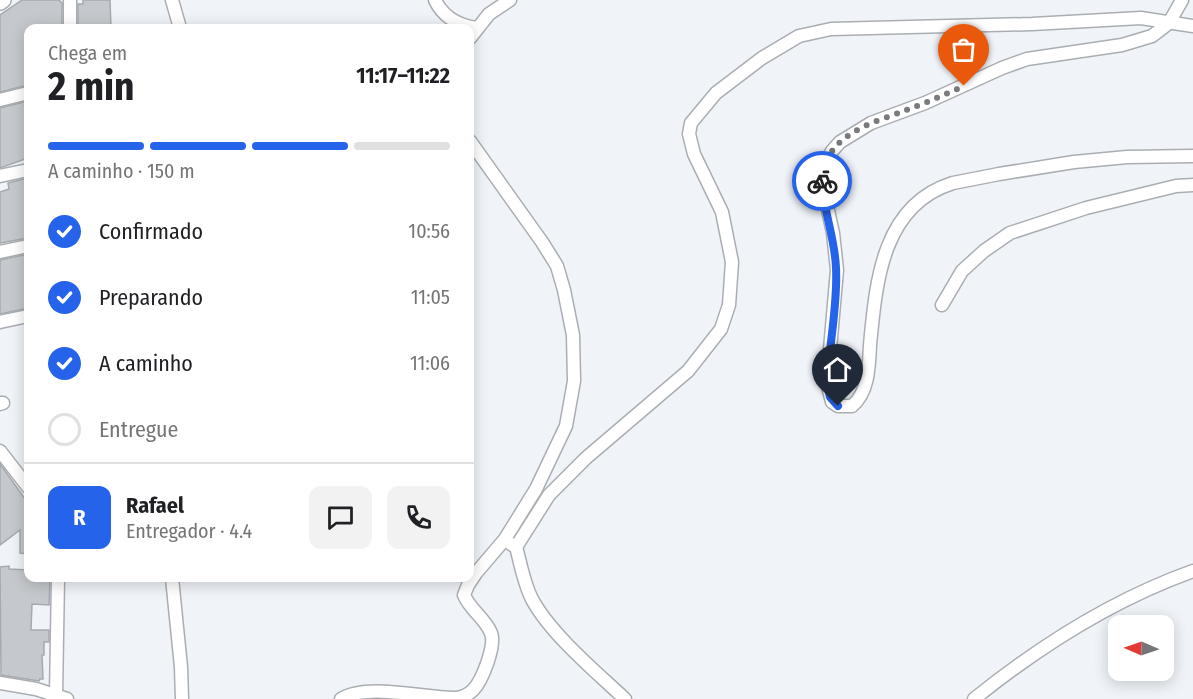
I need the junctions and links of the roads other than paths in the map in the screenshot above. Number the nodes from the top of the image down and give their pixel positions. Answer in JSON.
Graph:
{"nodes":[{"id":1,"x":70,"y":0,"type":"edge"},
{"id":2,"x":172,"y":0,"type":"edge"},
{"id":3,"x":435,"y":0,"type":"edge"},
{"id":4,"x":510,"y":0,"type":"edge"},
{"id":5,"x":1182,"y":0,"type":"edge"},
{"id":6,"x":1169,"y":23,"type":"junction"},
{"id":7,"x":70,"y":24,"type":"edge"},
{"id":8,"x":179,"y":24,"type":"edge"},
{"id":9,"x":458,"y":24,"type":"edge"},
{"id":10,"x":1193,"y":26,"type":"edge"},
{"id":11,"x":474,"y":32,"type":"edge"},
{"id":12,"x":24,"y":94,"type":"edge"},
{"id":13,"x":0,"y":100,"type":"edge"},
{"id":14,"x":474,"y":147,"type":"edge"},
{"id":15,"x":1193,"y":156,"type":"edge"},
{"id":16,"x":24,"y":171,"type":"edge"},
{"id":17,"x":0,"y":176,"type":"edge"},
{"id":18,"x":1193,"y":184,"type":"edge"},
{"id":19,"x":24,"y":247,"type":"edge"},
{"id":20,"x":0,"y":252,"type":"edge"},
{"id":21,"x":942,"y":305,"type":"dead end"},
{"id":22,"x":24,"y":317,"type":"edge"},
{"id":23,"x":0,"y":322,"type":"edge"},
{"id":24,"x":0,"y":451,"type":"edge"},
{"id":25,"x":24,"y":483,"type":"edge"},
{"id":26,"x":505,"y":539,"type":"junction"},
{"id":27,"x":516,"y":547,"type":"junction"},
{"id":28,"x":1193,"y":571,"type":"edge"},
{"id":29,"x":474,"y":576,"type":"edge"},
{"id":30,"x":58,"y":582,"type":"edge"},
{"id":31,"x":172,"y":582,"type":"edge"},
{"id":32,"x":470,"y":582,"type":"edge"},
{"id":33,"x":0,"y":683,"type":"edge"},
{"id":34,"x":62,"y":697,"type":"edge"},
{"id":35,"x":182,"y":699,"type":"edge"},
{"id":36,"x":341,"y":699,"type":"edge"},
{"id":37,"x":625,"y":699,"type":"edge"},
{"id":38,"x":974,"y":699,"type":"edge"}],
"edges":[{"from":1,"to":7,"type":"street"},
{"from":2,"to":8,"type":"street"},
{"from":3,"to":9,"type":"street"},
{"from":4,"to":11,"type":"street"},
{"from":5,"to":6,"type":"street"},
{"from":6,"to":10,"type":"street"},
{"from":6,"to":15,"type":"street"},
{"from":6,"to":27,"type":"street"},
{"from":12,"to":13,"type":"street"},
{"from":14,"to":26,"type":"street"},
{"from":16,"to":17,"type":"street"},
{"from":18,"to":21,"type":"street"},
{"from":19,"to":20,"type":"street"},
{"from":22,"to":23,"type":"street"},
{"from":24,"to":25,"type":"street"},
{"from":26,"to":27,"type":"street"},
{"from":26,"to":29,"type":"street"},
{"from":27,"to":37,"type":"street"},
{"from":28,"to":38,"type":"street"},
{"from":30,"to":34,"type":"street"},
{"from":31,"to":35,"type":"street"},
{"from":32,"to":36,"type":"street"},
{"from":33,"to":34,"type":"street"}]}
